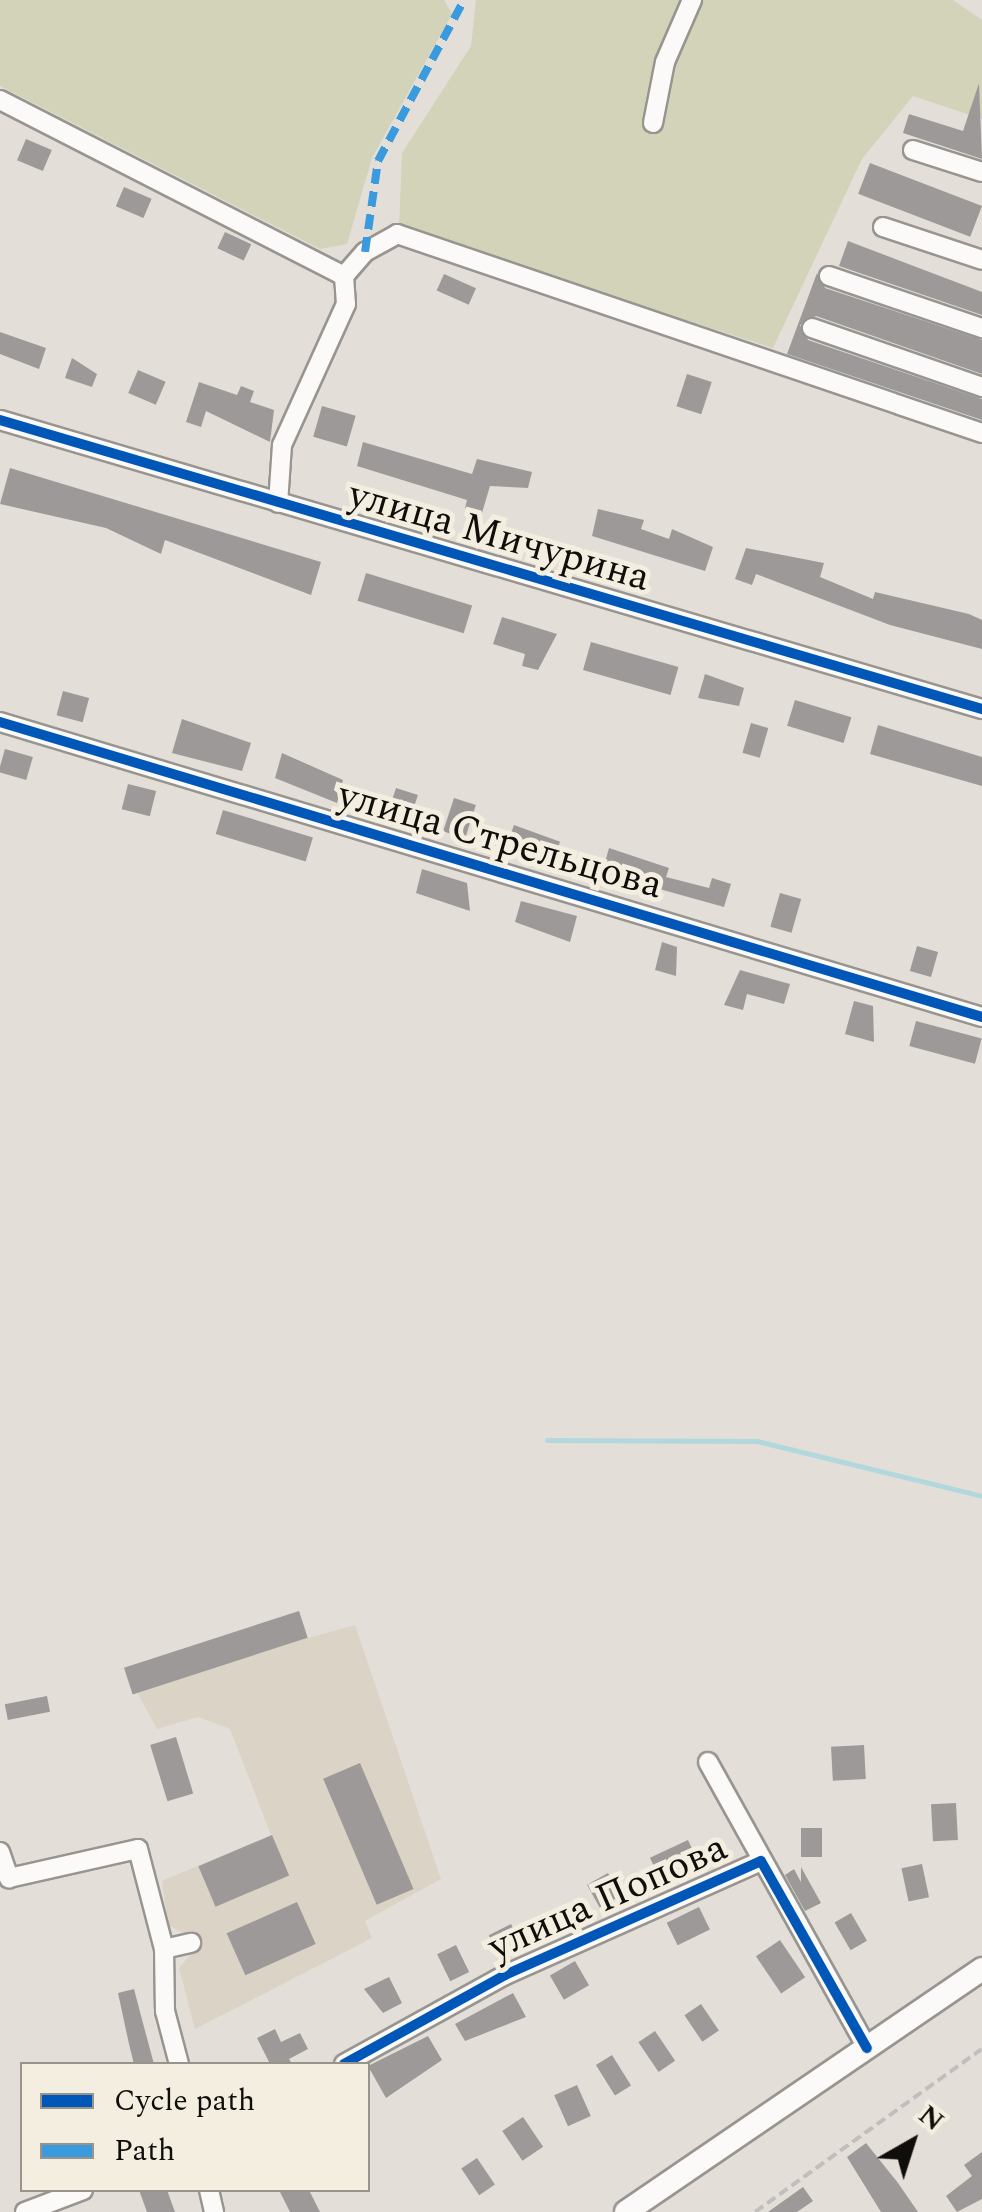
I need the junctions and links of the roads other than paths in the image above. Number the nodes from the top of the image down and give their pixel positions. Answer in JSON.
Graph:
{"nodes":[{"id":1,"x":692,"y":0,"type":"edge"},
{"id":2,"x":0,"y":100,"type":"edge"},
{"id":3,"x":653,"y":123,"type":"dead end"},
{"id":4,"x":912,"y":150,"type":"dead end"},
{"id":5,"x":982,"y":172,"type":"edge"},
{"id":6,"x":883,"y":227,"type":"dead end"},
{"id":7,"x":982,"y":260,"type":"edge"},
{"id":8,"x":344,"y":276,"type":"junction"},
{"id":9,"x":829,"y":276,"type":"dead end"},
{"id":10,"x":812,"y":328,"type":"dead end"},
{"id":11,"x":982,"y":328,"type":"edge"},
{"id":12,"x":982,"y":388,"type":"edge"},
{"id":13,"x":0,"y":420,"type":"edge"},
{"id":14,"x":982,"y":433,"type":"edge"},
{"id":15,"x":278,"y":504,"type":"junction"},
{"id":16,"x":982,"y":709,"type":"edge"},
{"id":17,"x":0,"y":722,"type":"edge"},
{"id":18,"x":982,"y":1017,"type":"edge"},
{"id":19,"x":708,"y":1762,"type":"dead end"},
{"id":20,"x":0,"y":1852,"type":"edge"},
{"id":21,"x":761,"y":1861,"type":"junction"},
{"id":22,"x":191,"y":1943,"type":"dead end"},
{"id":23,"x":164,"y":1949,"type":"junction"},
{"id":24,"x":982,"y":1968,"type":"edge"},
{"id":25,"x":866,"y":2048,"type":"junction"},
{"id":26,"x":179,"y":2062,"type":"edge"},
{"id":27,"x":348,"y":2062,"type":"edge"},
{"id":28,"x":78,"y":2192,"type":"edge"},
{"id":29,"x":24,"y":2212,"type":"edge"},
{"id":30,"x":626,"y":2212,"type":"edge"}],
"edges":[{"from":1,"to":3,"type":"street"},
{"from":2,"to":8,"type":"street"},
{"from":4,"to":5,"type":"street"},
{"from":6,"to":7,"type":"street"},
{"from":8,"to":14,"type":"street"},
{"from":8,"to":15,"type":"street"},
{"from":9,"to":11,"type":"street"},
{"from":10,"to":12,"type":"street"},
{"from":13,"to":15,"type":"street","name":"улица Мичурина"},
{"from":15,"to":16,"type":"street","name":"улица Мичурина"},
{"from":17,"to":18,"type":"street","name":"улица Стрельцова"},
{"from":19,"to":21,"type":"street"},
{"from":20,"to":23,"type":"street"},
{"from":21,"to":25,"type":"street","name":"улица Попова"},
{"from":21,"to":27,"type":"street","name":"улица Попова"},
{"from":22,"to":23,"type":"street"},
{"from":23,"to":26,"type":"street"},
{"from":24,"to":25,"type":"main road"},
{"from":25,"to":30,"type":"main road"},
{"from":28,"to":29,"type":"street"}]}
